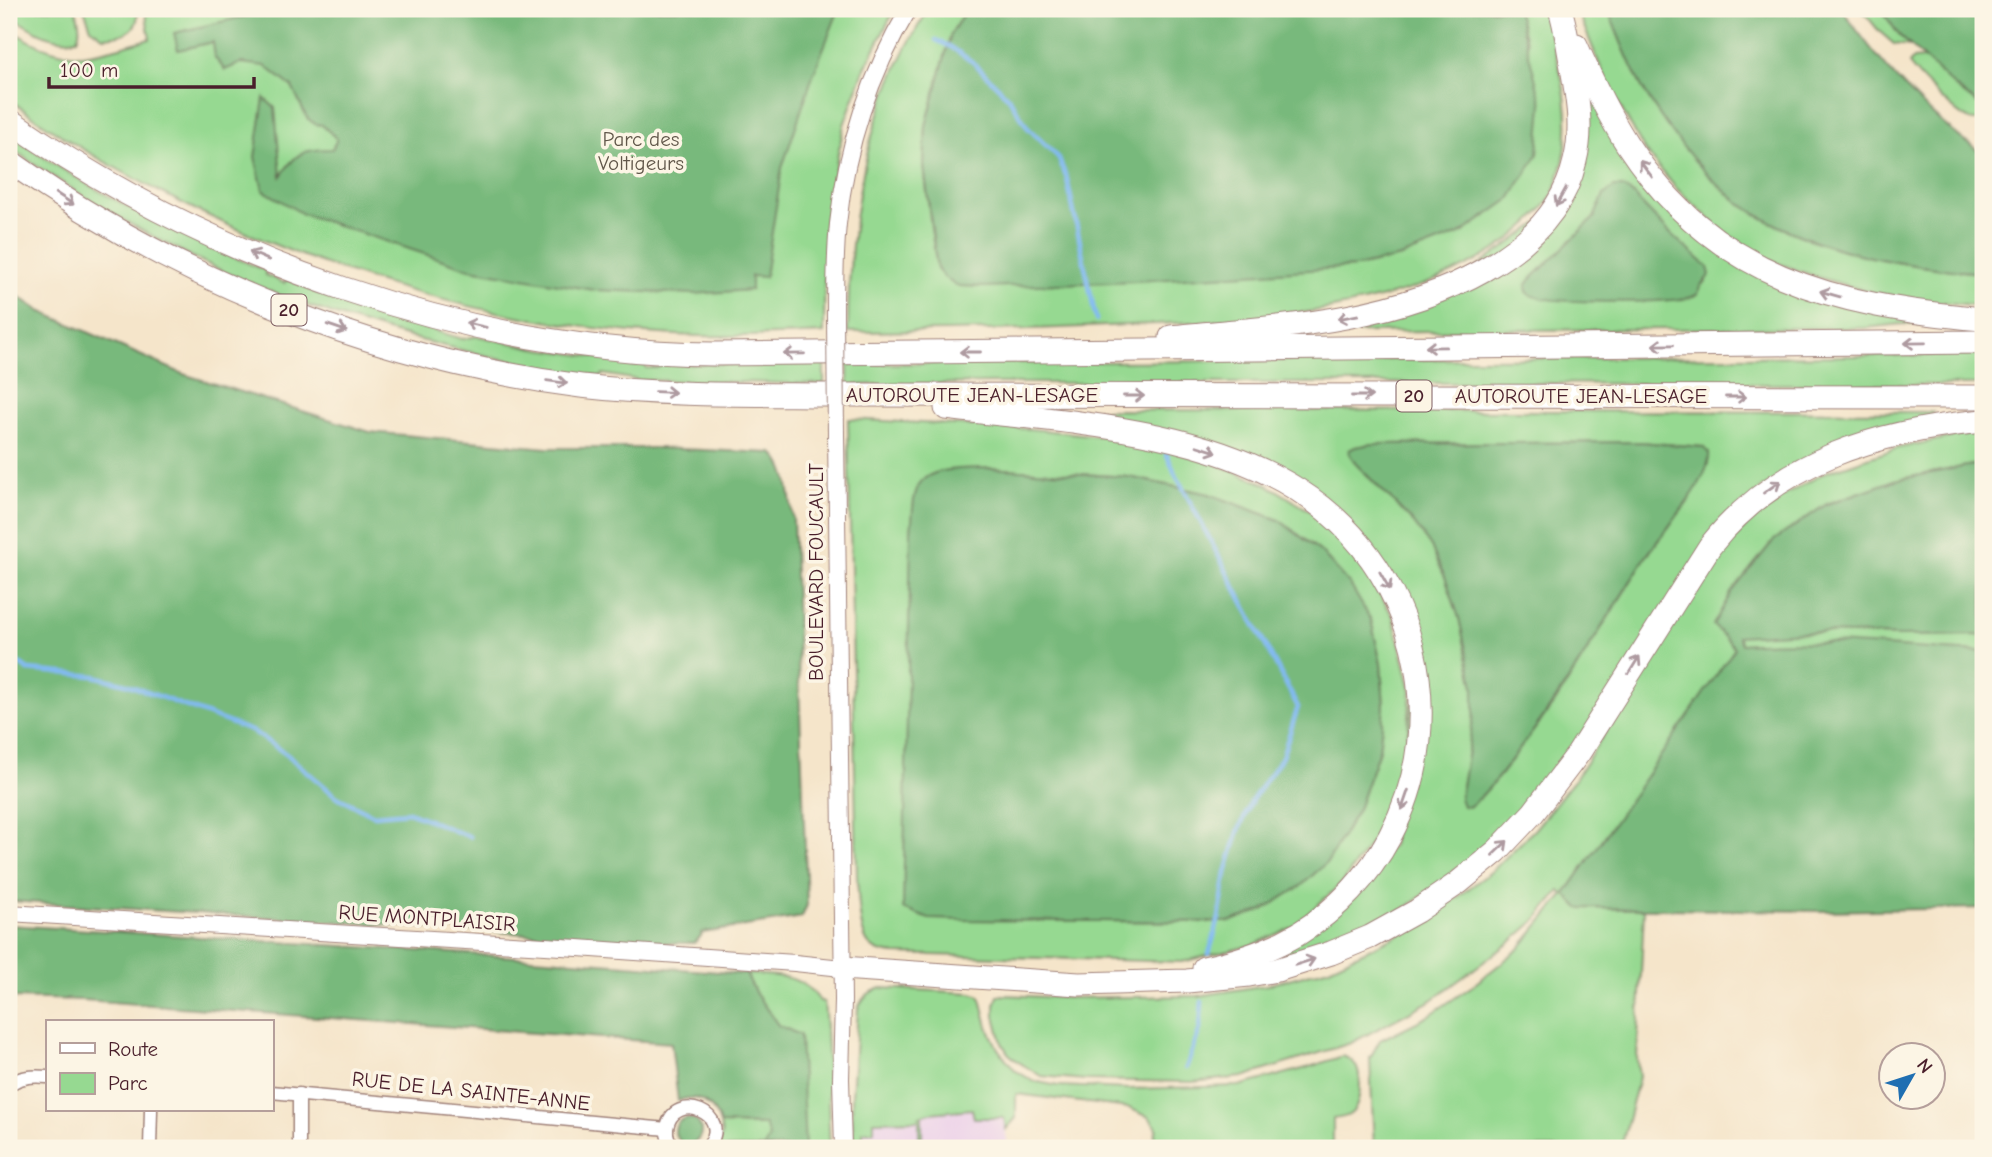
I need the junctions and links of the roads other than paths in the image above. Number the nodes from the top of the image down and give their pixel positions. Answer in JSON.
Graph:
{"nodes":[{"id":1,"x":909,"y":9,"type":"edge"},
{"id":2,"x":1561,"y":11,"type":"edge"},
{"id":3,"x":9,"y":120,"type":"edge"},
{"id":4,"x":9,"y":161,"type":"edge"},
{"id":5,"x":1983,"y":319,"type":"edge"},
{"id":6,"x":1983,"y":342,"type":"edge"},
{"id":7,"x":1029,"y":352,"type":"junction"},
{"id":8,"x":846,"y":395,"type":"junction"},
{"id":9,"x":1983,"y":397,"type":"edge"},
{"id":10,"x":1983,"y":421,"type":"edge"},
{"id":11,"x":9,"y":913,"type":"edge"},
{"id":12,"x":842,"y":968,"type":"junction"},
{"id":13,"x":1133,"y":982,"type":"junction"},
{"id":14,"x":46,"y":1077,"type":"edge"},
{"id":15,"x":9,"y":1085,"type":"edge"},
{"id":16,"x":273,"y":1092,"type":"edge"},
{"id":17,"x":299,"y":1094,"type":"junction"},
{"id":18,"x":150,"y":1112,"type":"edge"},
{"id":19,"x":667,"y":1129,"type":"junction"},
{"id":20,"x":150,"y":1148,"type":"edge"},
{"id":21,"x":299,"y":1148,"type":"edge"},
{"id":22,"x":674,"y":1148,"type":"edge"},
{"id":23,"x":708,"y":1148,"type":"edge"},
{"id":24,"x":843,"y":1148,"type":"edge"}],
"edges":[{"from":1,"to":12,"type":"street","name":"BOULEVARD FOUCAULT","bridge":true},
{"from":5,"to":2,"type":"highway","one_way":true},
{"from":2,"to":7,"type":"highway","one_way":true},
{"from":7,"to":3,"type":"highway","name":"AUTOROUTE JEAN-LESAGE","number":"20","one_way":true},
{"from":4,"to":8,"type":"highway","name":"AUTOROUTE JEAN-LESAGE","number":"20","one_way":true},
{"from":6,"to":7,"type":"highway","name":"AUTOROUTE JEAN-LESAGE","number":"20","one_way":true},
{"from":8,"to":9,"type":"highway","name":"AUTOROUTE JEAN-LESAGE","number":"20","one_way":true},
{"from":8,"to":13,"type":"highway","one_way":true},
{"from":13,"to":10,"type":"highway","one_way":true},
{"from":11,"to":12,"type":"street","name":"RUE MONTPLAISIR"},
{"from":12,"to":13,"type":"highway"},
{"from":12,"to":24,"type":"street","name":"BOULEVARD FOUCAULT"},
{"from":14,"to":15,"type":"street"},
{"from":16,"to":17,"type":"street","name":"RUE DE LA SAINTE-ANNE"},
{"from":17,"to":19,"type":"street","name":"RUE DE LA SAINTE-ANNE"},
{"from":17,"to":21,"type":"street"},
{"from":18,"to":20,"type":"street"},
{"from":19,"to":22,"type":"street"},
{"from":19,"to":23,"type":"street"}]}
